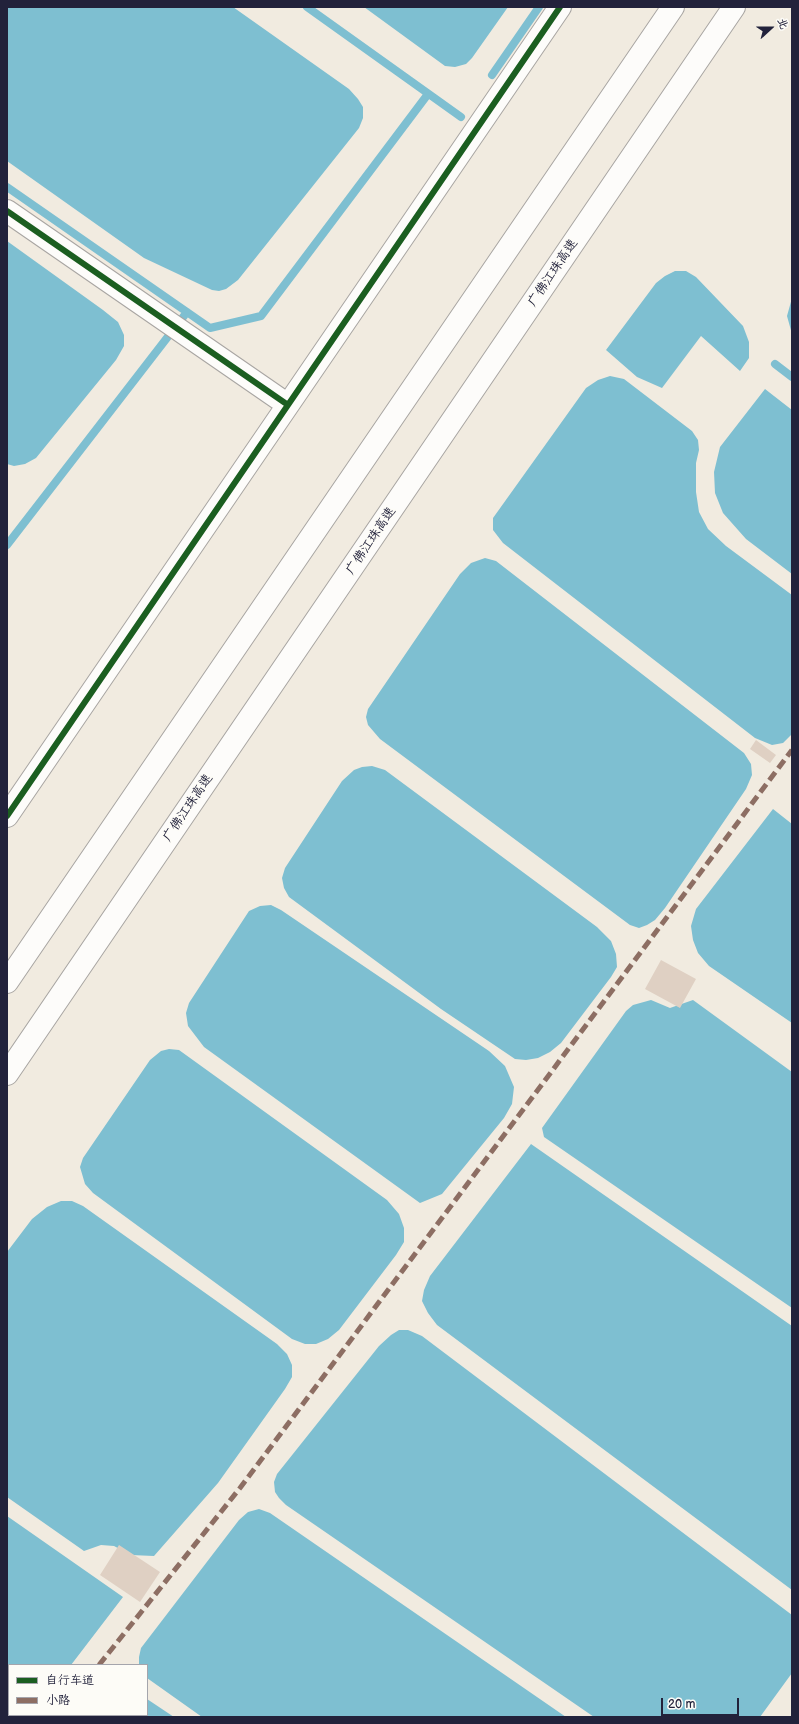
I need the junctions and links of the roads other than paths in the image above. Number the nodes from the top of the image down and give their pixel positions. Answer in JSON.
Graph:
{"nodes":[{"id":1,"x":560,"y":7,"type":"edge"},
{"id":2,"x":673,"y":7,"type":"edge"},
{"id":3,"x":734,"y":7,"type":"edge"},
{"id":4,"x":7,"y":211,"type":"edge"},
{"id":5,"x":288,"y":405,"type":"junction"},
{"id":6,"x":7,"y":816,"type":"edge"},
{"id":7,"x":7,"y":982,"type":"edge"},
{"id":8,"x":7,"y":1074,"type":"edge"}],
"edges":[{"from":1,"to":5,"type":"main road"},
{"from":2,"to":7,"type":"main road"},
{"from":3,"to":8,"type":"main road","name":"广佛江珠高速"},
{"from":4,"to":5,"type":"main road"},
{"from":5,"to":6,"type":"main road"}]}
